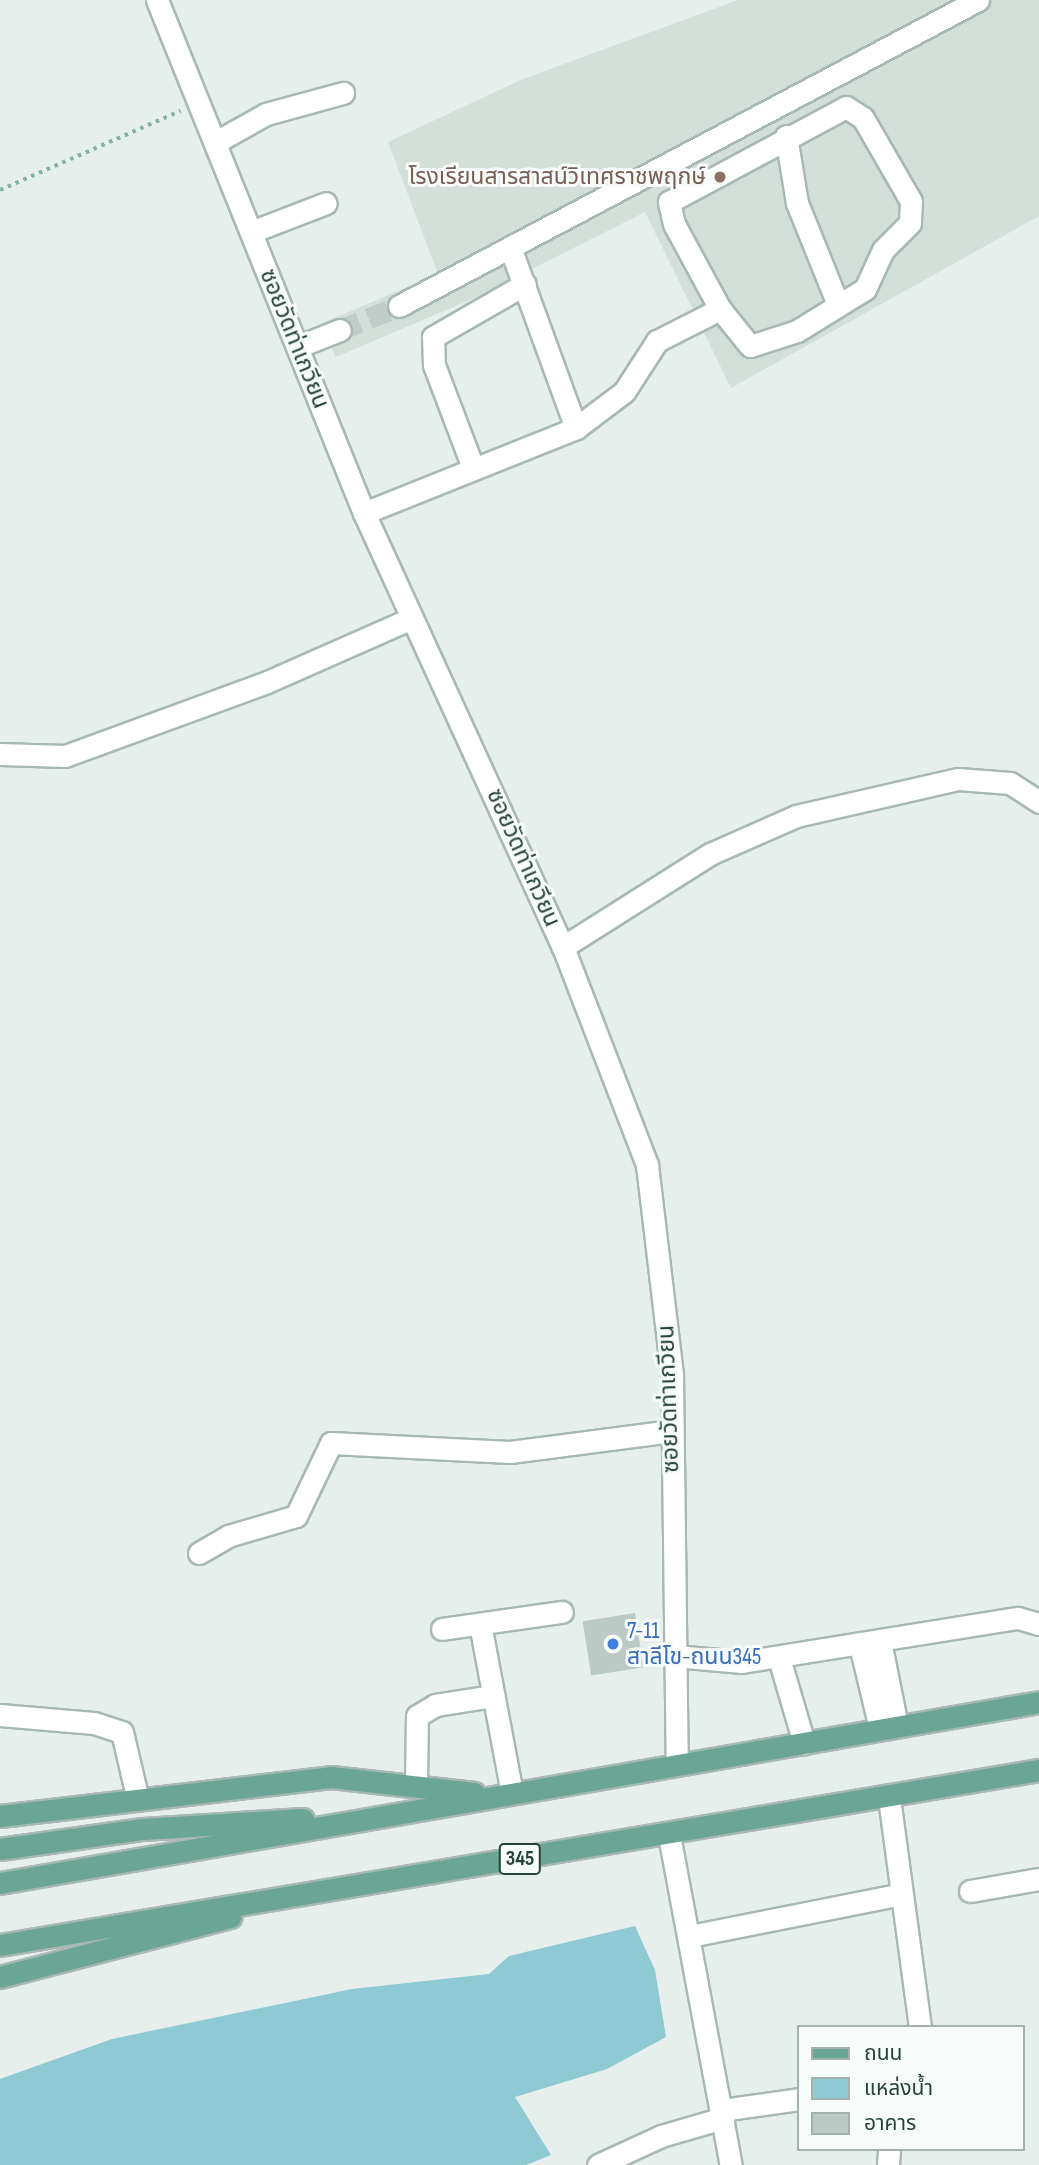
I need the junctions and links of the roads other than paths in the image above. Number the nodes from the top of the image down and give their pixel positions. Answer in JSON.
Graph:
{"nodes":[{"id":1,"x":158,"y":0,"type":"edge"},
{"id":2,"x":978,"y":0,"type":"edge"},
{"id":3,"x":344,"y":93,"type":"dead end"},
{"id":4,"x":786,"y":136,"type":"junction"},
{"id":5,"x":216,"y":142,"type":"junction"},
{"id":6,"x":326,"y":203,"type":"dead end"},
{"id":7,"x":251,"y":232,"type":"junction"},
{"id":8,"x":510,"y":247,"type":"junction"},
{"id":9,"x":525,"y":284,"type":"junction"},
{"id":10,"x":837,"y":302,"type":"junction"},
{"id":11,"x":399,"y":306,"type":"tunnel mouth"},
{"id":12,"x":720,"y":309,"type":"junction"},
{"id":13,"x":340,"y":330,"type":"tunnel mouth"},
{"id":14,"x":297,"y":347,"type":"junction"},
{"id":15,"x":576,"y":428,"type":"junction"},
{"id":16,"x":472,"y":465,"type":"junction"},
{"id":17,"x":364,"y":513,"type":"junction"},
{"id":18,"x":412,"y":618,"type":"junction"},
{"id":19,"x":0,"y":754,"type":"edge"},
{"id":20,"x":1039,"y":802,"type":"edge"},
{"id":21,"x":563,"y":947,"type":"junction"},
{"id":22,"x":672,"y":1431,"type":"junction"},
{"id":23,"x":199,"y":1553,"type":"dead end"},
{"id":24,"x":562,"y":1612,"type":"dead end"},
{"id":25,"x":1039,"y":1624,"type":"edge"},
{"id":26,"x":480,"y":1625,"type":"junction"},
{"id":27,"x":442,"y":1629,"type":"dead end"},
{"id":28,"x":870,"y":1643,"type":"junction"},
{"id":29,"x":676,"y":1656,"type":"junction"},
{"id":30,"x":779,"y":1658,"type":"junction"},
{"id":31,"x":493,"y":1696,"type":"junction"},
{"id":32,"x":1039,"y":1702,"type":"edge"},
{"id":33,"x":0,"y":1715,"type":"edge"},
{"id":34,"x":888,"y":1727,"type":"junction"},
{"id":35,"x":804,"y":1743,"type":"junction"},
{"id":36,"x":677,"y":1765,"type":"junction"},
{"id":37,"x":1039,"y":1770,"type":"edge"},
{"id":38,"x":416,"y":1785,"type":"junction"},
{"id":39,"x":503,"y":1794,"type":"junction"},
{"id":40,"x":137,"y":1796,"type":"junction"},
{"id":41,"x":890,"y":1798,"type":"junction"},
{"id":42,"x":0,"y":1816,"type":"edge"},
{"id":43,"x":368,"y":1818,"type":"junction"},
{"id":44,"x":669,"y":1835,"type":"junction"},
{"id":45,"x":0,"y":1849,"type":"edge"},
{"id":46,"x":1039,"y":1879,"type":"edge"},
{"id":47,"x":0,"y":1884,"type":"edge"},
{"id":48,"x":340,"y":1887,"type":"junction"},
{"id":49,"x":970,"y":1891,"type":"dead end"},
{"id":50,"x":898,"y":1895,"type":"junction"},
{"id":51,"x":690,"y":1936,"type":"junction"},
{"id":52,"x":0,"y":1945,"type":"edge"},
{"id":53,"x":0,"y":1977,"type":"edge"},
{"id":54,"x":920,"y":2025,"type":"edge"},
{"id":55,"x":797,"y":2099,"type":"edge"},
{"id":56,"x":722,"y":2114,"type":"junction"},
{"id":57,"x":598,"y":2165,"type":"edge"},
{"id":58,"x":732,"y":2165,"type":"edge"}],
"edges":[{"from":1,"to":5,"type":"street","name":"ซอยวัดท่าเกวียน"},
{"from":2,"to":8,"type":"street"},
{"from":3,"to":5,"type":"street"},
{"from":4,"to":10,"type":"street"},
{"from":4,"to":10,"type":"street"},
{"from":4,"to":12,"type":"street"},
{"from":5,"to":7,"type":"street","name":"ซอยวัดท่าเกวียน"},
{"from":6,"to":7,"type":"street"},
{"from":7,"to":14,"type":"street","name":"ซอยวัดท่าเกวียน"},
{"from":8,"to":9,"type":"street"},
{"from":8,"to":11,"type":"street"},
{"from":9,"to":15,"type":"street"},
{"from":9,"to":16,"type":"street"},
{"from":10,"to":12,"type":"street"},
{"from":12,"to":15,"type":"street"},
{"from":13,"to":14,"type":"street"},
{"from":14,"to":17,"type":"street","name":"ซอยวัดท่าเกวียน"},
{"from":15,"to":16,"type":"street"},
{"from":16,"to":17,"type":"street"},
{"from":17,"to":18,"type":"street","name":"ซอยวัดท่าเกวียน"},
{"from":18,"to":19,"type":"street"},
{"from":18,"to":21,"type":"street","name":"ซอยวัดท่าเกวียน"},
{"from":20,"to":21,"type":"street"},
{"from":21,"to":22,"type":"street","name":"ซอยวัดท่าเกวียน"},
{"from":22,"to":23,"type":"street"},
{"from":22,"to":29,"type":"street","name":"ซอยวัดท่าเกวียน"},
{"from":24,"to":26,"type":"street"},
{"from":25,"to":28,"type":"street"},
{"from":26,"to":27,"type":"street"},
{"from":26,"to":31,"type":"street"},
{"from":28,"to":30,"type":"street"},
{"from":28,"to":34,"type":"street"},
{"from":29,"to":30,"type":"street"},
{"from":29,"to":36,"type":"street","name":"ซอยวัดท่าเกวียน"},
{"from":30,"to":35,"type":"street"},
{"from":31,"to":38,"type":"street"},
{"from":31,"to":39,"type":"street"},
{"from":32,"to":34,"type":"main road"},
{"from":33,"to":40,"type":"street"},
{"from":34,"to":35,"type":"main road"},
{"from":35,"to":36,"type":"main road"},
{"from":36,"to":39,"type":"main road"},
{"from":37,"to":41,"type":"main road","number":"345"},
{"from":38,"to":39,"type":"main road"},
{"from":38,"to":40,"type":"main road"},
{"from":39,"to":43,"type":"main road"},
{"from":40,"to":42,"type":"main road"},
{"from":41,"to":44,"type":"main road","number":"345"},
{"from":41,"to":50,"type":"street"},
{"from":43,"to":45,"type":"main road"},
{"from":43,"to":47,"type":"main road"},
{"from":44,"to":48,"type":"main road","number":"345"},
{"from":44,"to":51,"type":"street"},
{"from":46,"to":49,"type":"street"},
{"from":48,"to":52,"type":"main road","number":"345"},
{"from":48,"to":53,"type":"main road"},
{"from":50,"to":51,"type":"street"},
{"from":50,"to":54,"type":"street"},
{"from":51,"to":56,"type":"street"},
{"from":55,"to":56,"type":"street"},
{"from":56,"to":57,"type":"street"},
{"from":56,"to":58,"type":"street"}]}
